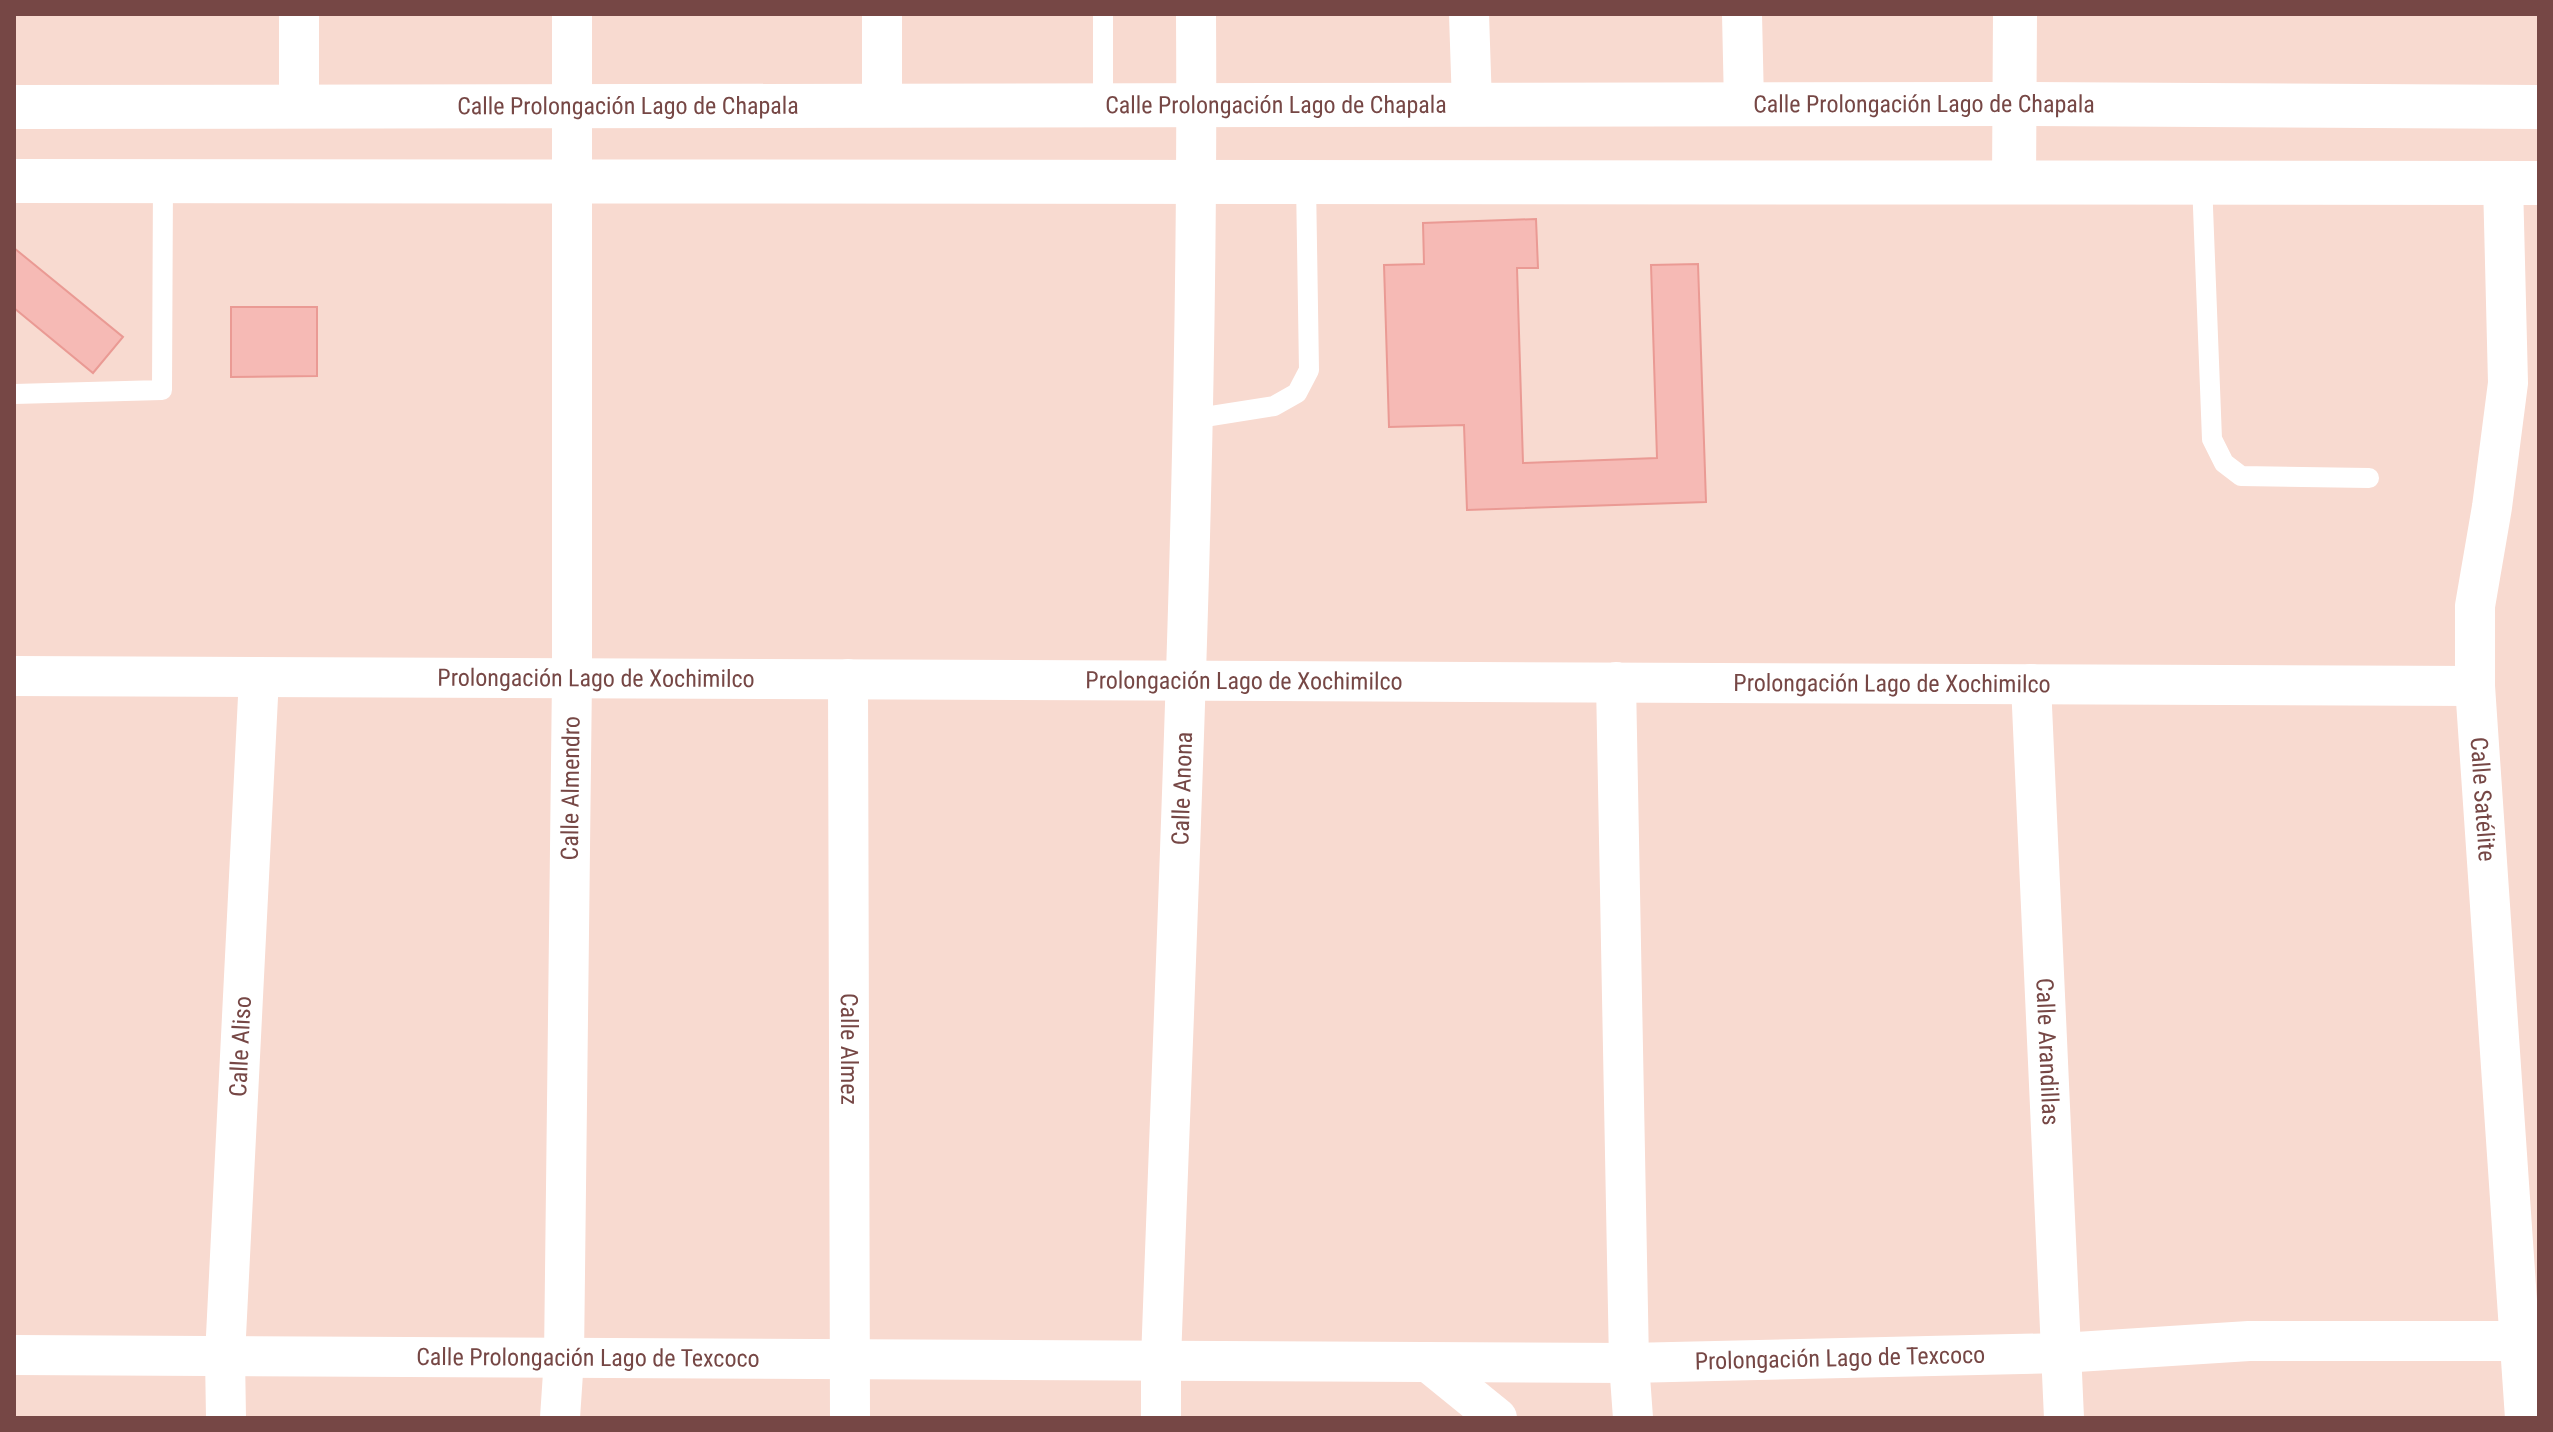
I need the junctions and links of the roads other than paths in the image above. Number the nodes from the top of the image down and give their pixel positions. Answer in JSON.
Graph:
{"nodes":[{"id":1,"x":299,"y":14,"type":"edge"},
{"id":2,"x":572,"y":14,"type":"edge"},
{"id":3,"x":882,"y":14,"type":"edge"},
{"id":4,"x":1103,"y":14,"type":"edge"},
{"id":5,"x":1196,"y":14,"type":"edge"},
{"id":6,"x":1469,"y":14,"type":"edge"},
{"id":7,"x":1742,"y":14,"type":"edge"},
{"id":8,"x":2015,"y":14,"type":"edge"},
{"id":9,"x":1744,"y":104,"type":"junction"},
{"id":10,"x":2014,"y":104,"type":"junction"},
{"id":11,"x":1197,"y":105,"type":"junction"},
{"id":12,"x":1472,"y":105,"type":"junction"},
{"id":13,"x":882,"y":106,"type":"junction"},
{"id":14,"x":1103,"y":106,"type":"junction"},
{"id":15,"x":14,"y":107,"type":"edge"},
{"id":16,"x":299,"y":107,"type":"junction"},
{"id":17,"x":572,"y":107,"type":"junction"},
{"id":18,"x":2539,"y":107,"type":"edge"},
{"id":19,"x":14,"y":181,"type":"edge"},
{"id":20,"x":163,"y":181,"type":"junction"},
{"id":21,"x":573,"y":182,"type":"junction"},
{"id":22,"x":1198,"y":182,"type":"junction"},
{"id":23,"x":1306,"y":182,"type":"junction"},
{"id":24,"x":2014,"y":182,"type":"junction"},
{"id":25,"x":2202,"y":182,"type":"junction"},
{"id":26,"x":2521,"y":182,"type":"edge"},
{"id":27,"x":2523,"y":383,"type":"edge"},
{"id":28,"x":14,"y":394,"type":"edge"},
{"id":29,"x":1192,"y":419,"type":"junction"},
{"id":30,"x":2369,"y":478,"type":"dead end"},
{"id":31,"x":14,"y":676,"type":"edge"},
{"id":32,"x":259,"y":677,"type":"junction"},
{"id":33,"x":572,"y":678,"type":"junction"},
{"id":34,"x":848,"y":679,"type":"junction"},
{"id":35,"x":1185,"y":680,"type":"junction"},
{"id":36,"x":1616,"y":682,"type":"junction"},
{"id":37,"x":2031,"y":684,"type":"junction"},
{"id":38,"x":2475,"y":686,"type":"junction"},
{"id":39,"x":2519,"y":1341,"type":"junction"},
{"id":40,"x":2061,"y":1353,"type":"junction"},
{"id":41,"x":14,"y":1355,"type":"edge"},
{"id":42,"x":225,"y":1356,"type":"junction"},
{"id":43,"x":564,"y":1358,"type":"junction"},
{"id":44,"x":850,"y":1360,"type":"junction"},
{"id":45,"x":1161,"y":1361,"type":"junction"},
{"id":46,"x":1428,"y":1362,"type":"junction"},
{"id":47,"x":1629,"y":1363,"type":"junction"},
{"id":48,"x":226,"y":1418,"type":"edge"},
{"id":49,"x":560,"y":1418,"type":"edge"},
{"id":50,"x":850,"y":1418,"type":"edge"},
{"id":51,"x":1161,"y":1418,"type":"edge"},
{"id":52,"x":1497,"y":1418,"type":"edge"},
{"id":53,"x":1633,"y":1418,"type":"edge"},
{"id":54,"x":2064,"y":1418,"type":"edge"},
{"id":55,"x":2525,"y":1418,"type":"edge"}],
"edges":[{"from":1,"to":16,"type":"street"},
{"from":2,"to":17,"type":"street","name":"Calle Almendro"},
{"from":3,"to":13,"type":"street"},
{"from":4,"to":14,"type":"lane"},
{"from":5,"to":11,"type":"street","name":"Calle Anona"},
{"from":6,"to":12,"type":"street"},
{"from":7,"to":9,"type":"street"},
{"from":8,"to":10,"type":"main road"},
{"from":9,"to":10,"type":"main road","name":"Calle Prolongación Lago de Chapala"},
{"from":9,"to":12,"type":"main road","name":"Calle Prolongación Lago de Chapala"},
{"from":10,"to":18,"type":"main road","name":"Calle Prolongación Lago de Chapala"},
{"from":10,"to":24,"type":"main road"},
{"from":11,"to":12,"type":"main road","name":"Calle Prolongación Lago de Chapala"},
{"from":11,"to":14,"type":"main road","name":"Calle Prolongación Lago de Chapala"},
{"from":11,"to":22,"type":"street","name":"Calle Anona"},
{"from":13,"to":14,"type":"main road","name":"Calle Prolongación Lago de Chapala"},
{"from":13,"to":17,"type":"main road","name":"Calle Prolongación Lago de Chapala"},
{"from":15,"to":16,"type":"main road","name":"Calle Prolongación Lago de Chapala"},
{"from":16,"to":17,"type":"main road","name":"Calle Prolongación Lago de Chapala"},
{"from":17,"to":21,"type":"street","name":"Calle Almendro"},
{"from":19,"to":20,"type":"main road"},
{"from":20,"to":21,"type":"main road"},
{"from":20,"to":28,"type":"lane"},
{"from":21,"to":22,"type":"main road"},
{"from":21,"to":33,"type":"street","name":"Calle Almendro"},
{"from":22,"to":23,"type":"main road"},
{"from":22,"to":29,"type":"street","name":"Calle Anona"},
{"from":23,"to":24,"type":"main road"},
{"from":23,"to":29,"type":"lane"},
{"from":24,"to":25,"type":"main road"},
{"from":25,"to":26,"type":"main road"},
{"from":25,"to":30,"type":"lane"},
{"from":26,"to":27,"type":"street","name":"Calle Satélite"},
{"from":27,"to":38,"type":"street","name":"Calle Satélite"},
{"from":29,"to":35,"type":"street","name":"Calle Anona"},
{"from":31,"to":32,"type":"street","name":"Prolongación Lago de Xochimilco"},
{"from":32,"to":33,"type":"street","name":"Prolongación Lago de Xochimilco"},
{"from":32,"to":42,"type":"street","name":"Calle Aliso"},
{"from":33,"to":34,"type":"street","name":"Prolongación Lago de Xochimilco"},
{"from":33,"to":43,"type":"street","name":"Calle Almendro"},
{"from":34,"to":35,"type":"street","name":"Prolongación Lago de Xochimilco"},
{"from":34,"to":44,"type":"street","name":"Calle Almez"},
{"from":35,"to":36,"type":"street","name":"Prolongación Lago de Xochimilco"},
{"from":35,"to":45,"type":"street","name":"Calle Anona"},
{"from":36,"to":37,"type":"street","name":"Prolongación Lago de Xochimilco"},
{"from":36,"to":47,"type":"street"},
{"from":37,"to":38,"type":"street","name":"Prolongación Lago de Xochimilco"},
{"from":37,"to":40,"type":"street","name":"Calle Arandillas"},
{"from":38,"to":39,"type":"street","name":"Calle Satélite"},
{"from":39,"to":40,"type":"street","name":"Prolongación Lago de Texcoco"},
{"from":39,"to":55,"type":"street","name":"Calle Satélite"},
{"from":40,"to":47,"type":"street","name":"Prolongación Lago de Texcoco"},
{"from":40,"to":54,"type":"street","name":"Calle Arandillas"},
{"from":41,"to":42,"type":"street","name":"Calle Prolongación Lago de Texcoco"},
{"from":42,"to":43,"type":"street","name":"Calle Prolongación Lago de Texcoco"},
{"from":42,"to":48,"type":"street","name":"Calle Aliso"},
{"from":43,"to":44,"type":"street","name":"Calle Prolongación Lago de Texcoco"},
{"from":43,"to":49,"type":"street","name":"Calle Almendro"},
{"from":44,"to":45,"type":"street","name":"Calle Prolongación Lago de Texcoco"},
{"from":44,"to":50,"type":"street","name":"Calle Almez"},
{"from":45,"to":46,"type":"street","name":"Prolongación Lago de Texcoco"},
{"from":45,"to":51,"type":"street","name":"Calle Anona"},
{"from":46,"to":47,"type":"street","name":"Prolongación Lago de Texcoco"},
{"from":46,"to":52,"type":"street"},
{"from":47,"to":53,"type":"street"}]}
